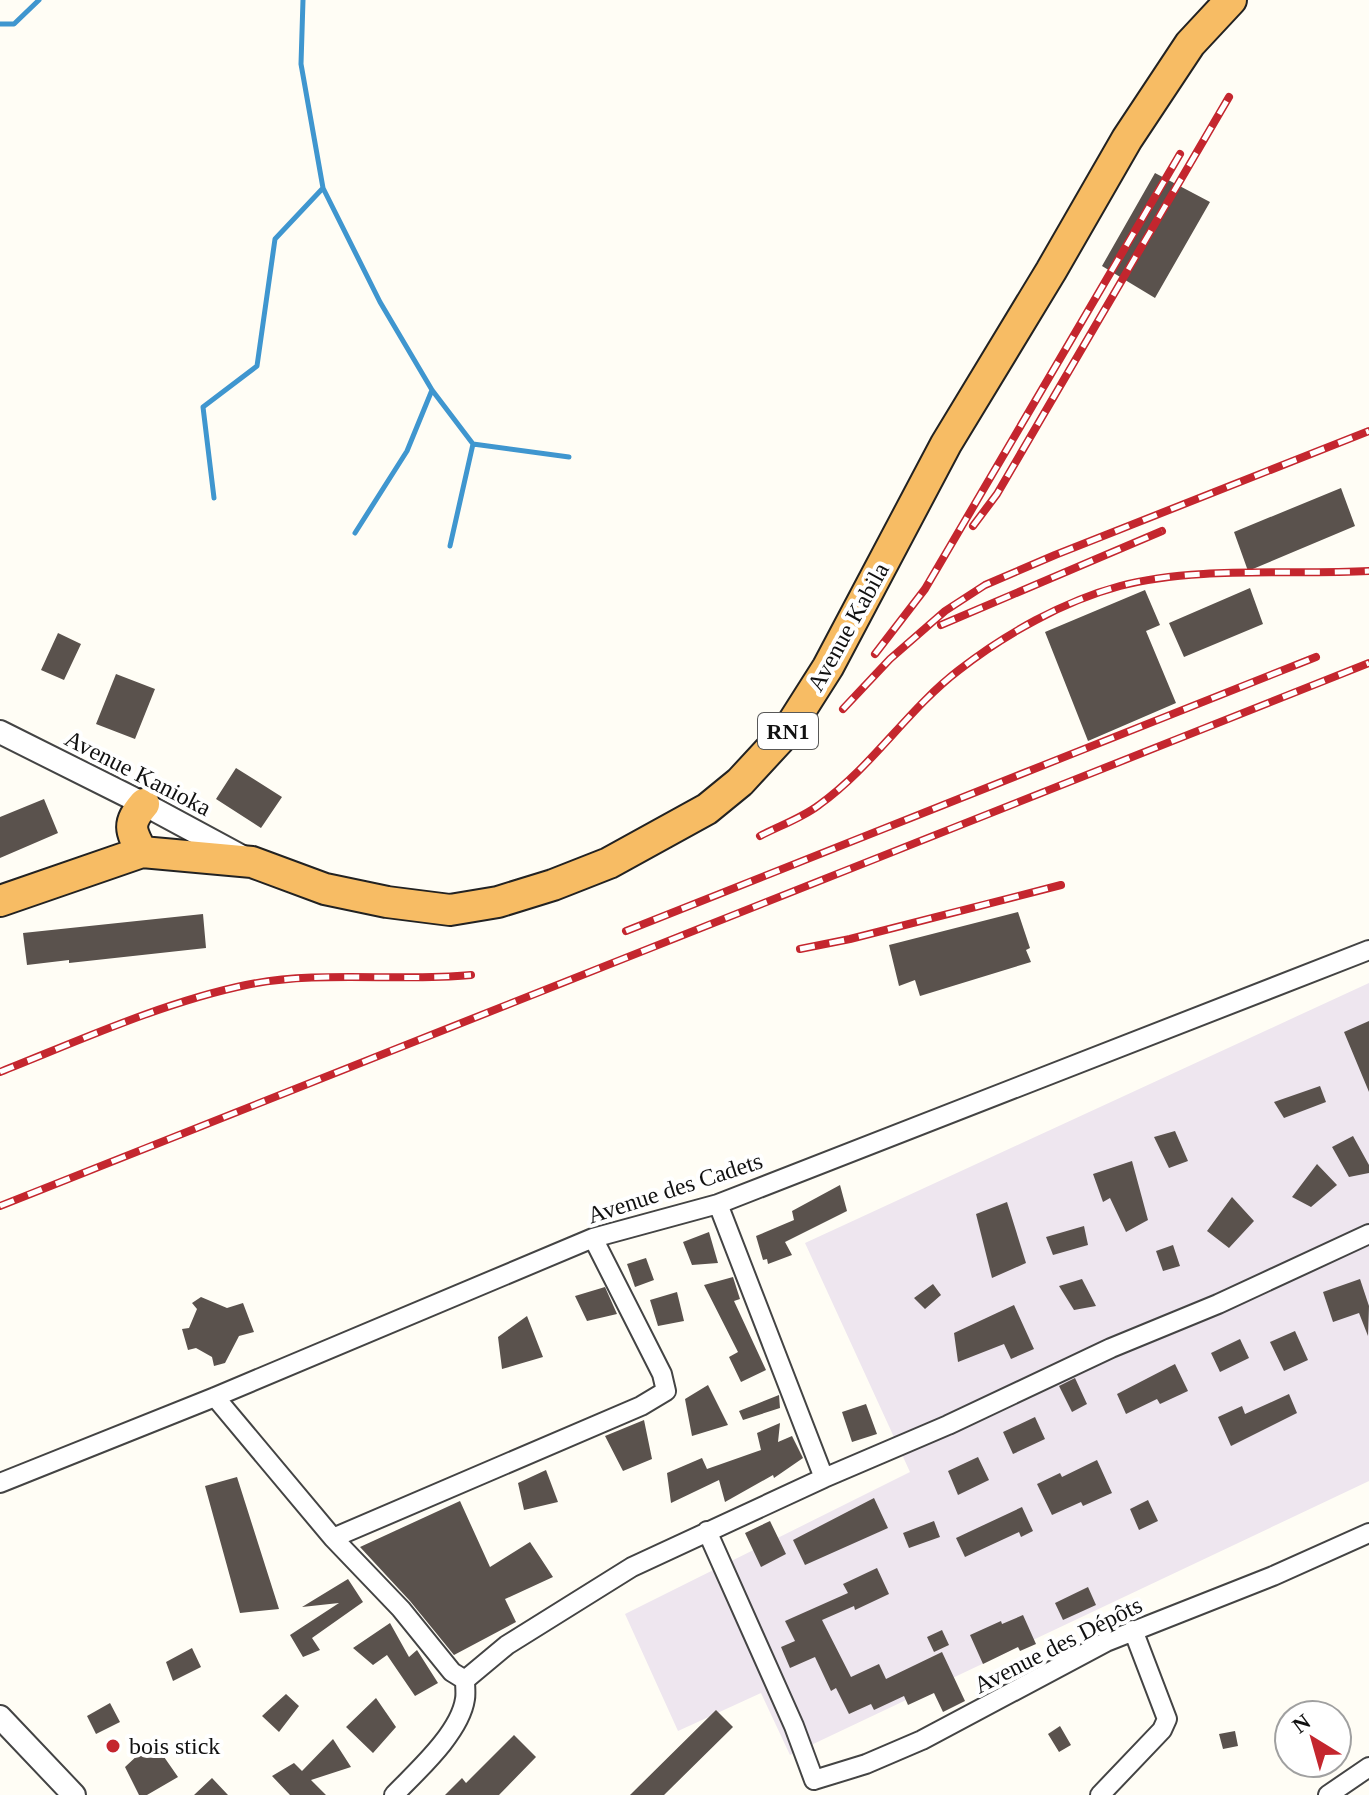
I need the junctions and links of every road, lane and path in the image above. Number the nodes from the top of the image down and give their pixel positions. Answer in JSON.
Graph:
{"nodes":[{"id":1,"x":1231,"y":0,"type":"edge"},
{"id":2,"x":0,"y":732,"type":"edge"},
{"id":3,"x":144,"y":804,"type":"junction"},
{"id":4,"x":142,"y":852,"type":"junction"},
{"id":5,"x":252,"y":862,"type":"junction"},
{"id":6,"x":0,"y":901,"type":"edge"},
{"id":7,"x":1369,"y":950,"type":"edge"},
{"id":8,"x":718,"y":1204,"type":"junction"},
{"id":9,"x":1369,"y":1234,"type":"edge"},
{"id":10,"x":593,"y":1238,"type":"junction"},
{"id":11,"x":215,"y":1397,"type":"junction"},
{"id":12,"x":824,"y":1478,"type":"junction"},
{"id":13,"x":0,"y":1483,"type":"edge"},
{"id":14,"x":707,"y":1531,"type":"junction"},
{"id":15,"x":1369,"y":1533,"type":"edge"},
{"id":16,"x":333,"y":1538,"type":"junction"},
{"id":17,"x":1133,"y":1630,"type":"junction"},
{"id":18,"x":465,"y":1680,"type":"junction"},
{"id":19,"x":0,"y":1717,"type":"edge"},
{"id":20,"x":1369,"y":1767,"type":"edge"},
{"id":21,"x":809,"y":1788,"type":"edge"},
{"id":22,"x":74,"y":1795,"type":"edge"},
{"id":23,"x":394,"y":1795,"type":"edge"},
{"id":24,"x":1100,"y":1795,"type":"edge"},
{"id":25,"x":1328,"y":1795,"type":"edge"}],
"edges":[{"from":1,"to":5,"type":"highway","name":"Avenue Kabila","number":"RN1"},
{"from":2,"to":3,"type":"street","name":"Avenue Kanioka"},
{"from":3,"to":4,"type":"highway"},
{"from":3,"to":5,"type":"street","name":"Avenue Kanioka"},
{"from":4,"to":5,"type":"highway","name":"Avenue Kabila","number":"RN1"},
{"from":4,"to":6,"type":"highway","name":"Avenue Kabila","number":"RN1"},
{"from":7,"to":8,"type":"street","name":"Avenue des Cadets"},
{"from":8,"to":10,"type":"street","name":"Avenue des Cadets"},
{"from":8,"to":12,"type":"street"},
{"from":9,"to":12,"type":"street"},
{"from":10,"to":11,"type":"street","name":"Avenue des Cadets"},
{"from":10,"to":16,"type":"street"},
{"from":11,"to":13,"type":"street","name":"Avenue des Cadets"},
{"from":11,"to":16,"type":"street"},
{"from":12,"to":14,"type":"street"},
{"from":14,"to":18,"type":"street"},
{"from":14,"to":21,"type":"street"},
{"from":15,"to":17,"type":"street","name":"Avenue des Dépôts"},
{"from":16,"to":18,"type":"street"},
{"from":17,"to":21,"type":"street","name":"Avenue des Dépôts"},
{"from":17,"to":24,"type":"street"},
{"from":18,"to":23,"type":"street"},
{"from":19,"to":22,"type":"street"},
{"from":20,"to":25,"type":"street"}]}
